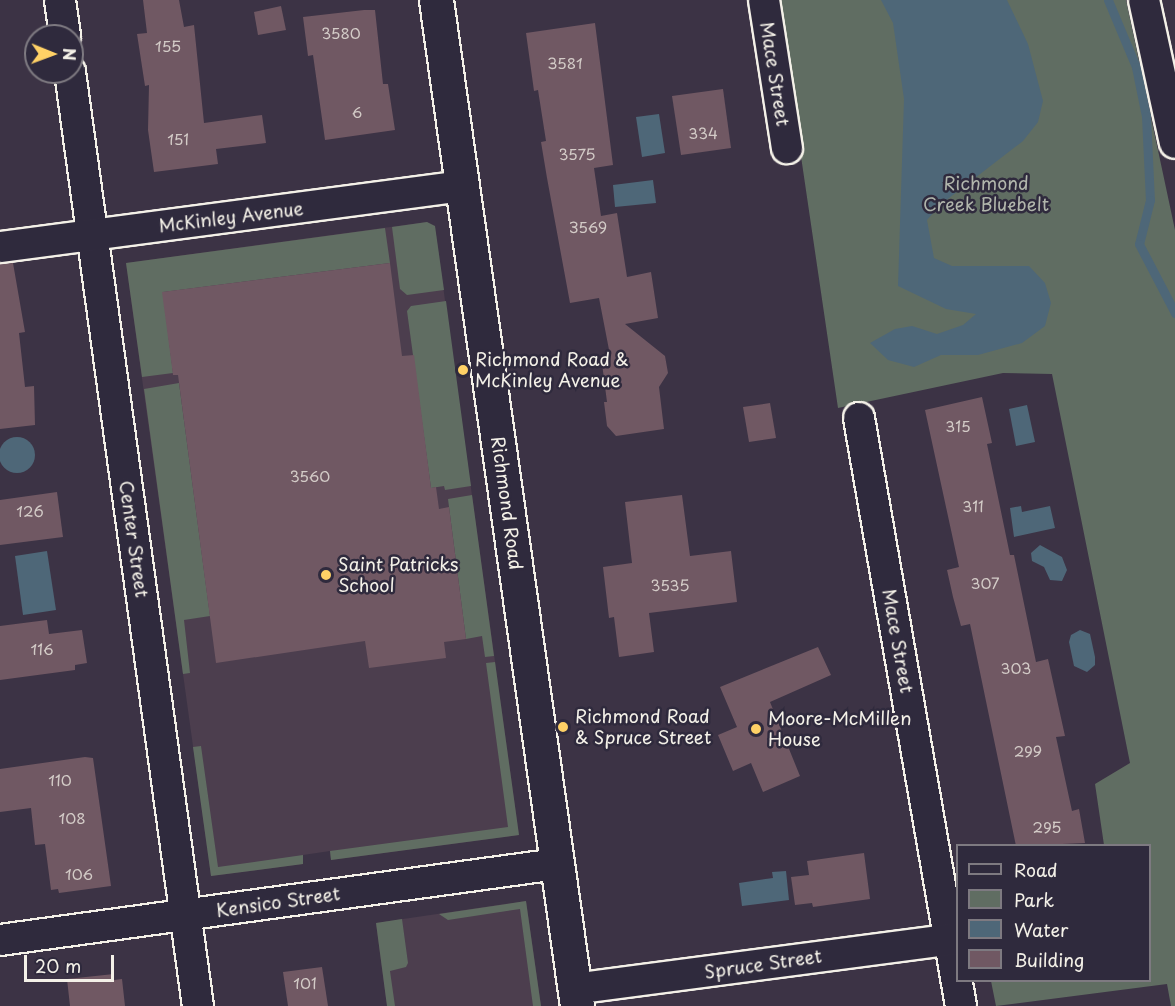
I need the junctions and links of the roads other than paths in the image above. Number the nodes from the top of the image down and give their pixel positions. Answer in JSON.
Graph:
{"nodes":[{"id":1,"x":60,"y":0,"type":"edge"},
{"id":2,"x":436,"y":0,"type":"edge"},
{"id":3,"x":764,"y":0,"type":"edge"},
{"id":4,"x":1144,"y":0,"type":"edge"},
{"id":5,"x":63,"y":24,"type":"edge"},
{"id":6,"x":71,"y":84,"type":"edge"},
{"id":7,"x":1175,"y":143,"type":"edge"},
{"id":8,"x":787,"y":148,"type":"dead end"},
{"id":9,"x":462,"y":186,"type":"junction"},
{"id":10,"x":92,"y":235,"type":"junction"},
{"id":11,"x":0,"y":247,"type":"edge"},
{"id":12,"x":859,"y":418,"type":"dead end"},
{"id":13,"x":556,"y":864,"type":"junction"},
{"id":14,"x":185,"y":915,"type":"junction"},
{"id":15,"x":952,"y":939,"type":"junction"},
{"id":16,"x":0,"y":940,"type":"edge"},
{"id":17,"x":956,"y":969,"type":"edge"},
{"id":18,"x":958,"y":982,"type":"edge"},
{"id":19,"x":576,"y":997,"type":"edge"},
{"id":20,"x":198,"y":1006,"type":"edge"},
{"id":21,"x":961,"y":1006,"type":"edge"}],
"edges":[{"from":1,"to":5,"type":"street"},
{"from":2,"to":9,"type":"street","name":"Richmond Road"},
{"from":3,"to":8,"type":"street","name":"Mace Street"},
{"from":4,"to":7,"type":"street"},
{"from":6,"to":10,"type":"street","name":"Center Street"},
{"from":9,"to":10,"type":"street","name":"McKinley Avenue"},
{"from":9,"to":13,"type":"street","name":"Richmond Road"},
{"from":10,"to":11,"type":"street","name":"McKinley Avenue"},
{"from":10,"to":14,"type":"street","name":"Center Street"},
{"from":12,"to":15,"type":"street","name":"Mace Street"},
{"from":13,"to":14,"type":"street","name":"Kensico Street"},
{"from":13,"to":19,"type":"street","name":"Richmond Road"},
{"from":14,"to":16,"type":"street","name":"Kensico Street"},
{"from":14,"to":20,"type":"street","name":"Center Street"},
{"from":15,"to":17,"type":"street","name":"Mace Street"},
{"from":15,"to":19,"type":"street","name":"Spruce Street"},
{"from":18,"to":21,"type":"street","name":"Mace Street"}]}
